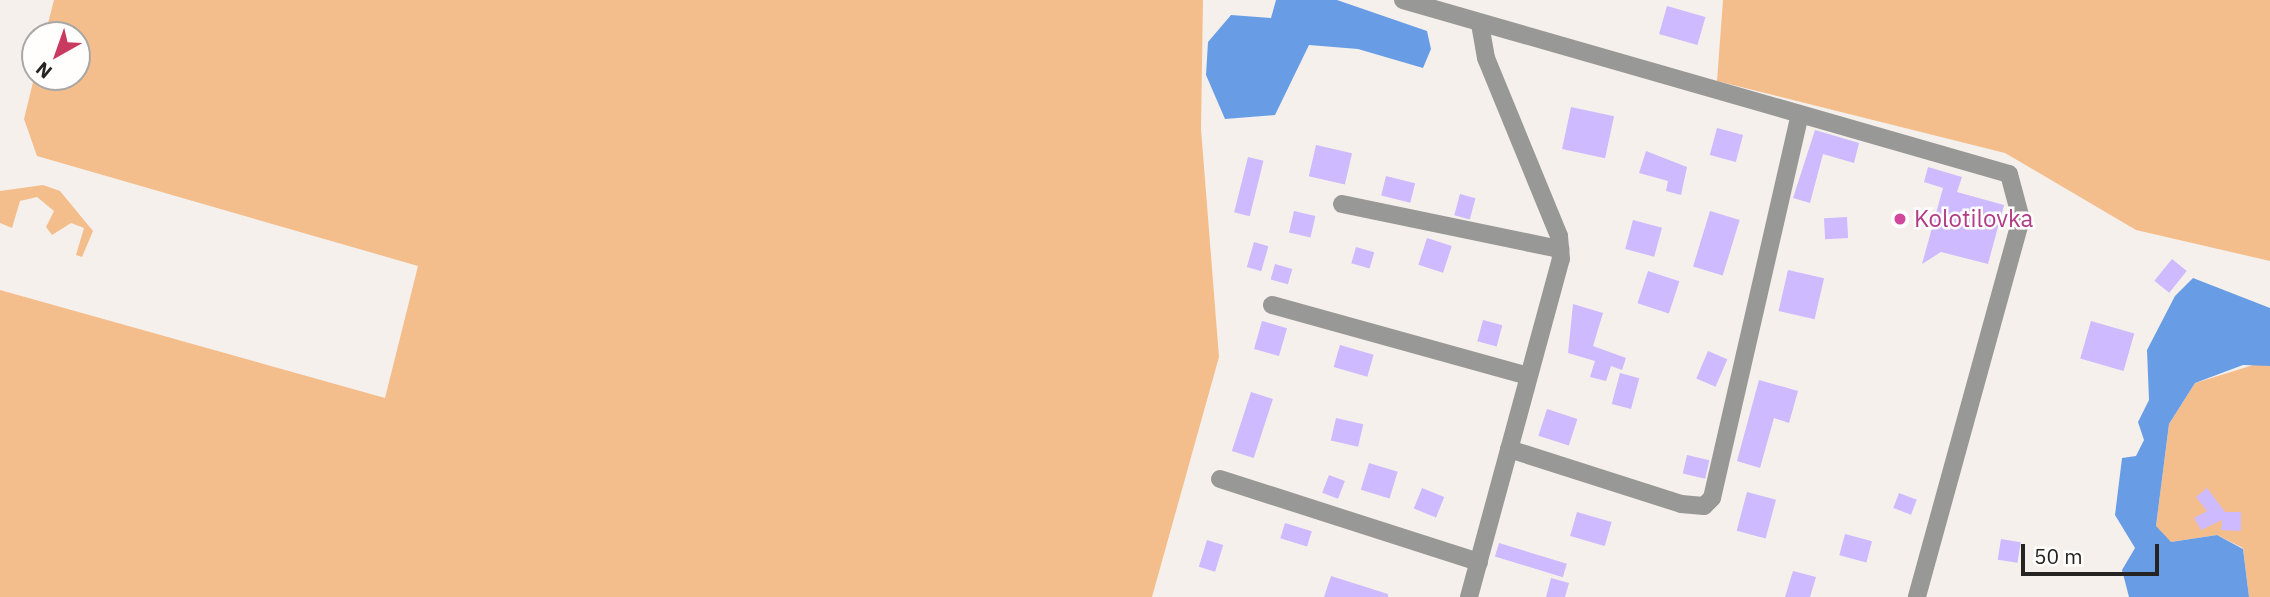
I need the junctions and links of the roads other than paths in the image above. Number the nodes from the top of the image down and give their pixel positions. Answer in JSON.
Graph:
{"nodes":[{"id":1,"x":1404,"y":0,"type":"edge"},
{"id":2,"x":1480,"y":25,"type":"junction"},
{"id":3,"x":1799,"y":117,"type":"junction"},
{"id":4,"x":1342,"y":204,"type":"dead end"},
{"id":5,"x":1560,"y":249,"type":"junction"},
{"id":6,"x":1272,"y":304,"type":"dead end"},
{"id":7,"x":1528,"y":376,"type":"junction"},
{"id":8,"x":1509,"y":449,"type":"junction"},
{"id":9,"x":1220,"y":479,"type":"dead end"},
{"id":10,"x":1479,"y":562,"type":"junction"},
{"id":11,"x":1469,"y":597,"type":"edge"},
{"id":12,"x":1917,"y":597,"type":"edge"}],
"edges":[{"from":1,"to":2,"type":"street"},
{"from":2,"to":3,"type":"street"},
{"from":2,"to":5,"type":"street"},
{"from":3,"to":8,"type":"street"},
{"from":3,"to":12,"type":"street"},
{"from":4,"to":5,"type":"street"},
{"from":5,"to":7,"type":"street"},
{"from":6,"to":7,"type":"street"},
{"from":7,"to":8,"type":"street"},
{"from":8,"to":10,"type":"street"},
{"from":9,"to":10,"type":"street"},
{"from":10,"to":11,"type":"street"}]}
